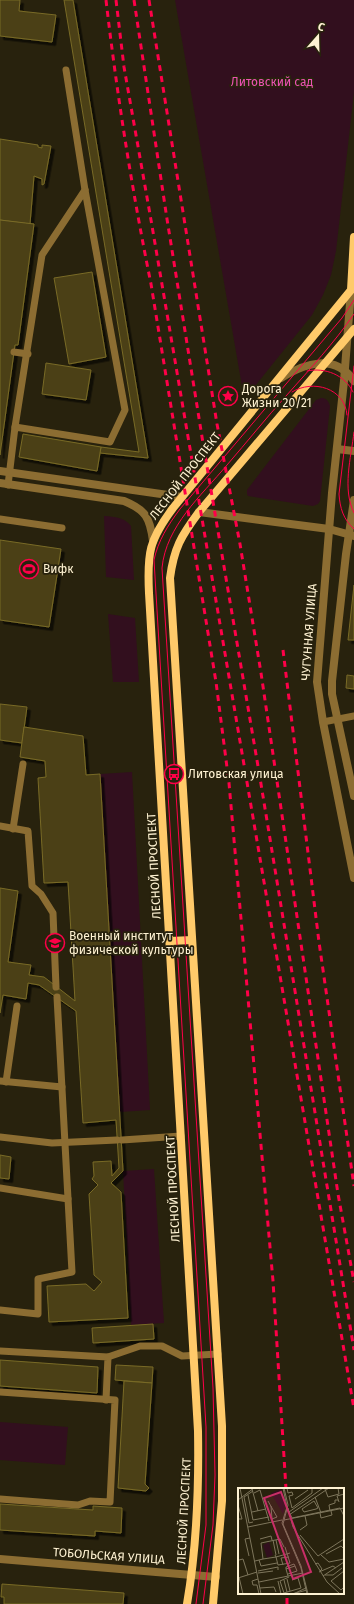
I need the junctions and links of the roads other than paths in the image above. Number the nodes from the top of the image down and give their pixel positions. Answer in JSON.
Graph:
{"nodes":[{"id":1,"x":66,"y":70,"type":"dead end"},
{"id":2,"x":85,"y":190,"type":"junction"},
{"id":3,"x":354,"y":237,"type":"edge"},
{"id":4,"x":350,"y":290,"type":"junction"},
{"id":5,"x":354,"y":329,"type":"edge"},
{"id":6,"x":348,"y":337,"type":"junction"},
{"id":7,"x":14,"y":352,"type":"dead end"},
{"id":8,"x":28,"y":354,"type":"junction"},
{"id":9,"x":326,"y":362,"type":"junction"},
{"id":10,"x":345,"y":371,"type":"junction"},
{"id":11,"x":279,"y":378,"type":"junction"},
{"id":12,"x":354,"y":381,"type":"edge"},
{"id":13,"x":15,"y":427,"type":"junction"},
{"id":14,"x":336,"y":449,"type":"junction"},
{"id":15,"x":354,"y":451,"type":"edge"},
{"id":16,"x":0,"y":471,"type":"edge"},
{"id":17,"x":9,"y":472,"type":"junction"},
{"id":18,"x":4,"y":484,"type":"edge"},
{"id":19,"x":182,"y":497,"type":"junction"},
{"id":20,"x":354,"y":500,"type":"edge"},
{"id":21,"x":199,"y":512,"type":"junction"},
{"id":22,"x":0,"y":519,"type":"edge"},
{"id":23,"x":352,"y":523,"type":"edge"},
{"id":24,"x":62,"y":528,"type":"dead end"},
{"id":25,"x":330,"y":529,"type":"junction"},
{"id":26,"x":352,"y":535,"type":"edge"},
{"id":27,"x":153,"y":541,"type":"junction"},
{"id":28,"x":354,"y":716,"type":"edge"},
{"id":29,"x":338,"y":719,"type":"junction"},
{"id":30,"x":323,"y":722,"type":"junction"},
{"id":31,"x":23,"y":764,"type":"dead end"},
{"id":32,"x":354,"y":796,"type":"edge"},
{"id":33,"x":0,"y":826,"type":"edge"},
{"id":34,"x":13,"y":829,"type":"junction"},
{"id":35,"x":354,"y":878,"type":"edge"},
{"id":36,"x":192,"y":940,"type":"junction"},
{"id":37,"x":170,"y":941,"type":"junction"},
{"id":38,"x":56,"y":987,"type":"dead end"},
{"id":39,"x":57,"y":997,"type":"dead end"},
{"id":40,"x":18,"y":1006,"type":"dead end"},
{"id":41,"x":3,"y":1082,"type":"edge"},
{"id":42,"x":62,"y":1088,"type":"junction"},
{"id":43,"x":181,"y":1136,"type":"junction"},
{"id":44,"x":0,"y":1137,"type":"edge"},
{"id":45,"x":66,"y":1143,"type":"junction"},
{"id":46,"x":0,"y":1188,"type":"edge"},
{"id":47,"x":68,"y":1199,"type":"junction"},
{"id":48,"x":0,"y":1310,"type":"edge"},
{"id":49,"x":0,"y":1351,"type":"edge"},
{"id":50,"x":218,"y":1354,"type":"junction"},
{"id":51,"x":194,"y":1355,"type":"junction"},
{"id":52,"x":108,"y":1358,"type":"junction"},
{"id":53,"x":0,"y":1392,"type":"edge"},
{"id":54,"x":106,"y":1400,"type":"junction"},
{"id":55,"x":0,"y":1500,"type":"edge"},
{"id":56,"x":0,"y":1559,"type":"edge"},
{"id":57,"x":192,"y":1574,"type":"junction"},
{"id":58,"x":216,"y":1577,"type":"junction"},
{"id":59,"x":187,"y":1604,"type":"edge"},
{"id":60,"x":213,"y":1604,"type":"edge"}],
"edges":[{"from":1,"to":2,"type":"lane"},
{"from":2,"to":8,"type":"lane"},
{"from":2,"to":13,"type":"lane"},
{"from":3,"to":4,"type":"main road"},
{"from":4,"to":6,"type":"street"},
{"from":4,"to":11,"type":"main road","name":"ЛЕСНОЙ ПРОСПЕКТ"},
{"from":5,"to":6,"type":"main road"},
{"from":6,"to":9,"type":"main road"},
{"from":6,"to":10,"type":"street"},
{"from":7,"to":8,"type":"lane"},
{"from":8,"to":13,"type":"lane"},
{"from":9,"to":10,"type":"street"},
{"from":9,"to":11,"type":"street"},
{"from":9,"to":21,"type":"main road"},
{"from":10,"to":12,"type":"street"},
{"from":10,"to":14,"type":"street"},
{"from":11,"to":19,"type":"main road","name":"ЛЕСНОЙ ПРОСПЕКТ"},
{"from":13,"to":17,"type":"lane"},
{"from":14,"to":15,"type":"street"},
{"from":14,"to":25,"type":"street"},
{"from":16,"to":17,"type":"street"},
{"from":17,"to":18,"type":"lane"},
{"from":17,"to":19,"type":"street"},
{"from":18,"to":27,"type":"street"},
{"from":19,"to":27,"type":"main road","name":"ЛЕСНОЙ ПРОСПЕКТ"},
{"from":20,"to":23,"type":"street"},
{"from":21,"to":25,"type":"street"},
{"from":21,"to":36,"type":"main road"},
{"from":22,"to":24,"type":"lane"},
{"from":23,"to":25,"type":"street"},
{"from":23,"to":26,"type":"street"},
{"from":25,"to":26,"type":"street"},
{"from":25,"to":30,"type":"street","name":"ЧУГУННАЯ УЛИЦА"},
{"from":26,"to":29,"type":"street"},
{"from":27,"to":37,"type":"main road","name":"ЛЕСНОЙ ПРОСПЕКТ"},
{"from":28,"to":29,"type":"lane"},
{"from":29,"to":30,"type":"lane"},
{"from":29,"to":32,"type":"street"},
{"from":30,"to":35,"type":"street","name":"ЧУГУННАЯ УЛИЦА"},
{"from":31,"to":34,"type":"lane"},
{"from":33,"to":34,"type":"lane"},
{"from":34,"to":38,"type":"lane"},
{"from":36,"to":37,"type":"main road"},
{"from":36,"to":50,"type":"main road"},
{"from":37,"to":43,"type":"main road","name":"ЛЕСНОЙ ПРОСПЕКТ"},
{"from":39,"to":42,"type":"lane"},
{"from":40,"to":41,"type":"lane"},
{"from":41,"to":42,"type":"lane"},
{"from":42,"to":45,"type":"lane"},
{"from":43,"to":45,"type":"lane"},
{"from":43,"to":51,"type":"main road","name":"ЛЕСНОЙ ПРОСПЕКТ"},
{"from":44,"to":45,"type":"lane"},
{"from":45,"to":47,"type":"lane"},
{"from":46,"to":47,"type":"lane"},
{"from":47,"to":48,"type":"lane"},
{"from":49,"to":52,"type":"lane"},
{"from":50,"to":51,"type":"lane"},
{"from":50,"to":58,"type":"main road"},
{"from":51,"to":52,"type":"lane"},
{"from":51,"to":57,"type":"main road","name":"ЛЕСНОЙ ПРОСПЕКТ"},
{"from":52,"to":54,"type":"lane"},
{"from":53,"to":54,"type":"lane"},
{"from":54,"to":55,"type":"lane"},
{"from":56,"to":57,"type":"street","name":"ТОБОЛЬСКАЯ УЛИЦА"},
{"from":57,"to":58,"type":"street","name":"ТОБОЛЬСКАЯ УЛИЦА"},
{"from":57,"to":59,"type":"main road","name":"ЛЕСНОЙ ПРОСПЕКТ"},
{"from":58,"to":60,"type":"main road"}]}
